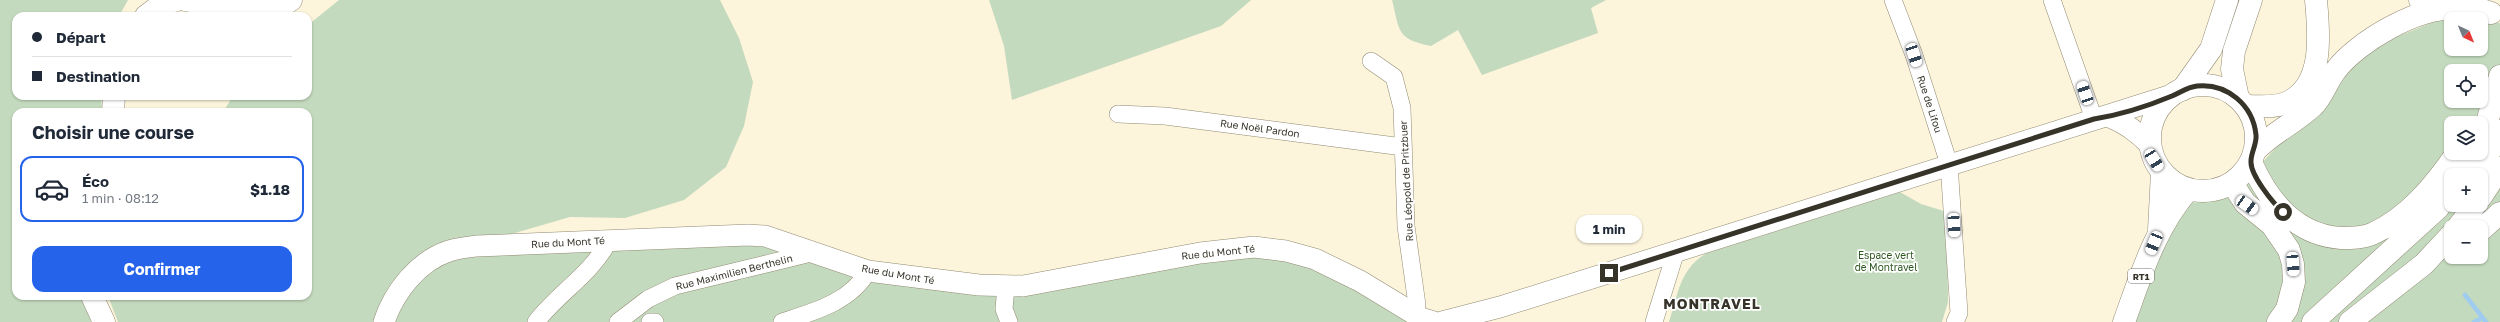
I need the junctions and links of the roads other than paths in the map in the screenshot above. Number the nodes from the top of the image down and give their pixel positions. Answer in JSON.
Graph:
{"nodes":[{"id":1,"x":177,"y":0,"type":"edge"},
{"id":2,"x":184,"y":0,"type":"edge"},
{"id":3,"x":291,"y":0,"type":"edge"},
{"id":4,"x":1893,"y":0,"type":"edge"},
{"id":5,"x":2052,"y":0,"type":"edge"},
{"id":6,"x":2228,"y":0,"type":"edge"},
{"id":7,"x":2251,"y":0,"type":"edge"},
{"id":8,"x":2316,"y":0,"type":"edge"},
{"id":9,"x":2420,"y":0,"type":"edge"},
{"id":10,"x":2449,"y":4,"type":"edge"},
{"id":11,"x":151,"y":12,"type":"edge"},
{"id":12,"x":2495,"y":14,"type":"edge"},
{"id":13,"x":1371,"y":61,"type":"dead end"},
{"id":14,"x":2500,"y":76,"type":"edge"},
{"id":15,"x":2177,"y":93,"type":"junction"},
{"id":16,"x":2494,"y":99,"type":"junction"},
{"id":17,"x":2242,"y":102,"type":"junction"},
{"id":18,"x":1118,"y":114,"type":"dead end"},
{"id":19,"x":2482,"y":116,"type":"edge"},
{"id":20,"x":2488,"y":117,"type":"edge"},
{"id":21,"x":2102,"y":118,"type":"junction"},
{"id":22,"x":2500,"y":131,"type":"edge"},
{"id":23,"x":2150,"y":145,"type":"junction"},
{"id":24,"x":1403,"y":147,"type":"junction"},
{"id":25,"x":2253,"y":156,"type":"junction"},
{"id":26,"x":2452,"y":160,"type":"edge"},
{"id":27,"x":1949,"y":164,"type":"junction"},
{"id":28,"x":2482,"y":168,"type":"edge"},
{"id":29,"x":2500,"y":168,"type":"edge"},
{"id":30,"x":2162,"y":172,"type":"junction"},
{"id":31,"x":2232,"y":183,"type":"junction"},
{"id":32,"x":2488,"y":186,"type":"edge"},
{"id":33,"x":2188,"y":190,"type":"junction"},
{"id":34,"x":2444,"y":200,"type":"edge"},
{"id":35,"x":2451,"y":212,"type":"edge"},
{"id":36,"x":2470,"y":212,"type":"edge"},
{"id":37,"x":2500,"y":213,"type":"edge"},
{"id":38,"x":2463,"y":220,"type":"edge"},
{"id":39,"x":2488,"y":224,"type":"edge"},
{"id":40,"x":2159,"y":231,"type":"junction"},
{"id":41,"x":609,"y":240,"type":"junction"},
{"id":42,"x":2444,"y":243,"type":"edge"},
{"id":43,"x":1676,"y":251,"type":"junction"},
{"id":44,"x":811,"y":252,"type":"junction"},
{"id":45,"x":2444,"y":264,"type":"edge"},
{"id":46,"x":868,"y":271,"type":"junction"},
{"id":47,"x":1006,"y":286,"type":"junction"},
{"id":48,"x":94,"y":300,"type":"edge"},
{"id":49,"x":1430,"y":320,"type":"edge"},
{"id":50,"x":104,"y":322,"type":"edge"},
{"id":51,"x":384,"y":322,"type":"edge"},
{"id":52,"x":536,"y":322,"type":"edge"},
{"id":53,"x":618,"y":322,"type":"edge"},
{"id":54,"x":650,"y":322,"type":"edge"},
{"id":55,"x":655,"y":322,"type":"edge"},
{"id":56,"x":782,"y":322,"type":"edge"},
{"id":57,"x":1009,"y":322,"type":"edge"},
{"id":58,"x":1654,"y":322,"type":"edge"},
{"id":59,"x":1955,"y":322,"type":"edge"},
{"id":60,"x":2124,"y":322,"type":"edge"},
{"id":61,"x":2278,"y":322,"type":"edge"},
{"id":62,"x":2313,"y":322,"type":"edge"},
{"id":63,"x":2324,"y":322,"type":"edge"},
{"id":64,"x":2350,"y":322,"type":"edge"},
{"id":65,"x":2362,"y":322,"type":"edge"}],
"edges":[{"from":1,"to":11,"type":"main road"},
{"from":2,"to":3,"type":"main road"},
{"from":4,"to":27,"type":"street","name":"Rue de Lifou"},
{"from":5,"to":21,"type":"street"},
{"from":6,"to":15,"type":"main road"},
{"from":7,"to":17,"type":"main road"},
{"from":8,"to":17,"type":"main road"},
{"from":9,"to":10,"type":"main road"},
{"from":10,"to":12,"type":"main road"},
{"from":10,"to":25,"type":"main road"},
{"from":13,"to":24,"type":"street","name":"Rue Léopold de Pritzbuer"},
{"from":14,"to":16,"type":"main road"},
{"from":15,"to":17,"type":"main road"},
{"from":15,"to":21,"type":"street"},
{"from":15,"to":23,"type":"main road"},
{"from":16,"to":19,"type":"main road"},
{"from":16,"to":20,"type":"main road"},
{"from":17,"to":25,"type":"main road"},
{"from":18,"to":24,"type":"street","name":"Rue Noël Pardon"},
{"from":21,"to":23,"type":"street"},
{"from":21,"to":27,"type":"street"},
{"from":22,"to":28,"type":"main road"},
{"from":23,"to":30,"type":"main road"},
{"from":24,"to":49,"type":"street","name":"Rue Léopold de Pritzbuer"},
{"from":25,"to":26,"type":"main road"},
{"from":25,"to":31,"type":"main road"},
{"from":27,"to":43,"type":"street"},
{"from":27,"to":59,"type":"street","name":"Rue de Lifou"},
{"from":29,"to":32,"type":"main road"},
{"from":30,"to":33,"type":"main road"},
{"from":30,"to":40,"type":"main road","number":"RT1"},
{"from":31,"to":33,"type":"main road"},
{"from":31,"to":61,"type":"main road"},
{"from":33,"to":40,"type":"main road","number":"RT1"},
{"from":34,"to":62,"type":"main road"},
{"from":35,"to":63,"type":"main road"},
{"from":36,"to":38,"type":"main road"},
{"from":37,"to":39,"type":"main road"},
{"from":40,"to":60,"type":"main road","number":"RT1"},
{"from":41,"to":44,"type":"street","name":"Rue du Mont Té"},
{"from":41,"to":51,"type":"street","name":"Rue du Mont Té"},
{"from":41,"to":52,"type":"street"},
{"from":42,"to":64,"type":"main road"},
{"from":43,"to":49,"type":"street"},
{"from":43,"to":58,"type":"street"},
{"from":44,"to":46,"type":"street","name":"Rue du Mont Té"},
{"from":44,"to":53,"type":"street","name":"Rue Maximilien Berthelin"},
{"from":45,"to":65,"type":"main road"},
{"from":46,"to":47,"type":"street","name":"Rue du Mont Té"},
{"from":46,"to":56,"type":"street"},
{"from":47,"to":49,"type":"street","name":"Rue du Mont Té"},
{"from":47,"to":57,"type":"street"},
{"from":48,"to":50,"type":"main road"},
{"from":54,"to":55,"type":"street"}]}
